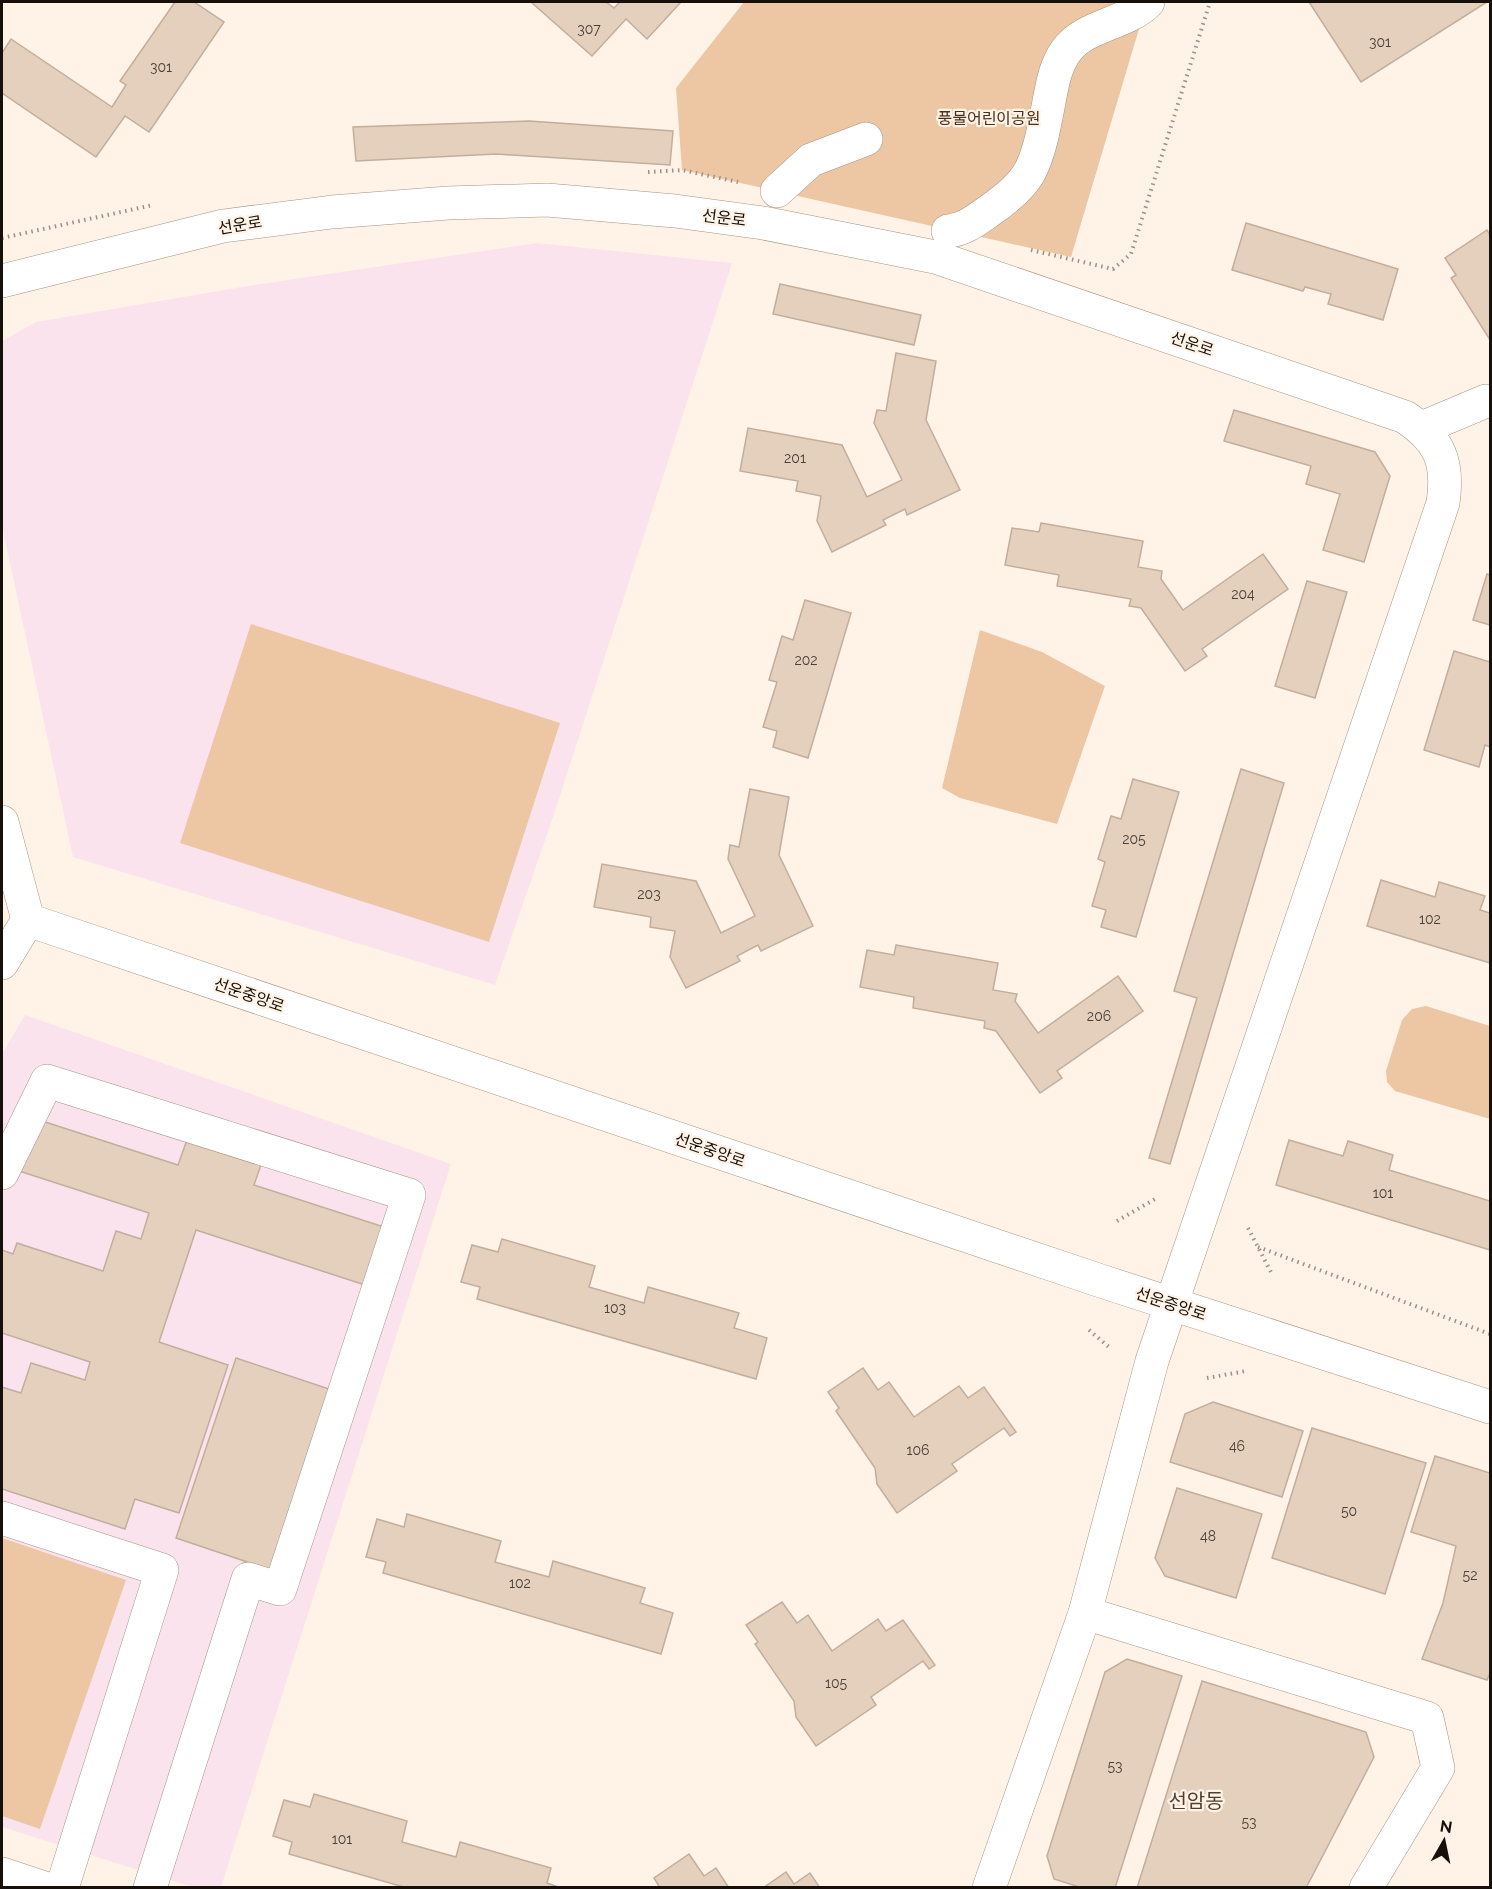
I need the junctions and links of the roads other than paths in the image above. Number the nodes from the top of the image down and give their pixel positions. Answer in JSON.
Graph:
{"nodes":[{"id":1,"x":1148,"y":2,"type":"edge"},
{"id":2,"x":866,"y":139,"type":"dead end"},
{"id":3,"x":777,"y":191,"type":"dead end"},
{"id":4,"x":948,"y":231,"type":"dead end"},
{"id":5,"x":2,"y":281,"type":"edge"},
{"id":6,"x":1491,"y":402,"type":"edge"},
{"id":7,"x":1422,"y":428,"type":"junction"},
{"id":8,"x":2,"y":822,"type":"edge"},
{"id":9,"x":28,"y":920,"type":"junction"},
{"id":10,"x":2,"y":963,"type":"edge"},
{"id":11,"x":2,"y":1173,"type":"edge"},
{"id":12,"x":1171,"y":1304,"type":"junction"},
{"id":13,"x":1491,"y":1407,"type":"edge"},
{"id":14,"x":2,"y":1518,"type":"edge"},
{"id":15,"x":1085,"y":1612,"type":"junction"},
{"id":16,"x":2,"y":1874,"type":"edge"},
{"id":17,"x":44,"y":1887,"type":"edge"},
{"id":18,"x":62,"y":1887,"type":"edge"},
{"id":19,"x":150,"y":1887,"type":"edge"},
{"id":20,"x":990,"y":1887,"type":"edge"},
{"id":21,"x":1366,"y":1887,"type":"edge"}],
"edges":[{"from":1,"to":4,"type":"street"},
{"from":2,"to":3,"type":"street"},
{"from":5,"to":7,"type":"street","name":"선운로"},
{"from":6,"to":7,"type":"street"},
{"from":7,"to":12,"type":"street"},
{"from":8,"to":9,"type":"street"},
{"from":9,"to":10,"type":"street"},
{"from":9,"to":12,"type":"street","name":"선운중앙로"},
{"from":11,"to":19,"type":"street"},
{"from":12,"to":13,"type":"street","name":"선운중앙로"},
{"from":12,"to":15,"type":"street"},
{"from":14,"to":18,"type":"street"},
{"from":15,"to":20,"type":"street"},
{"from":15,"to":21,"type":"street"},
{"from":16,"to":17,"type":"street"}]}
